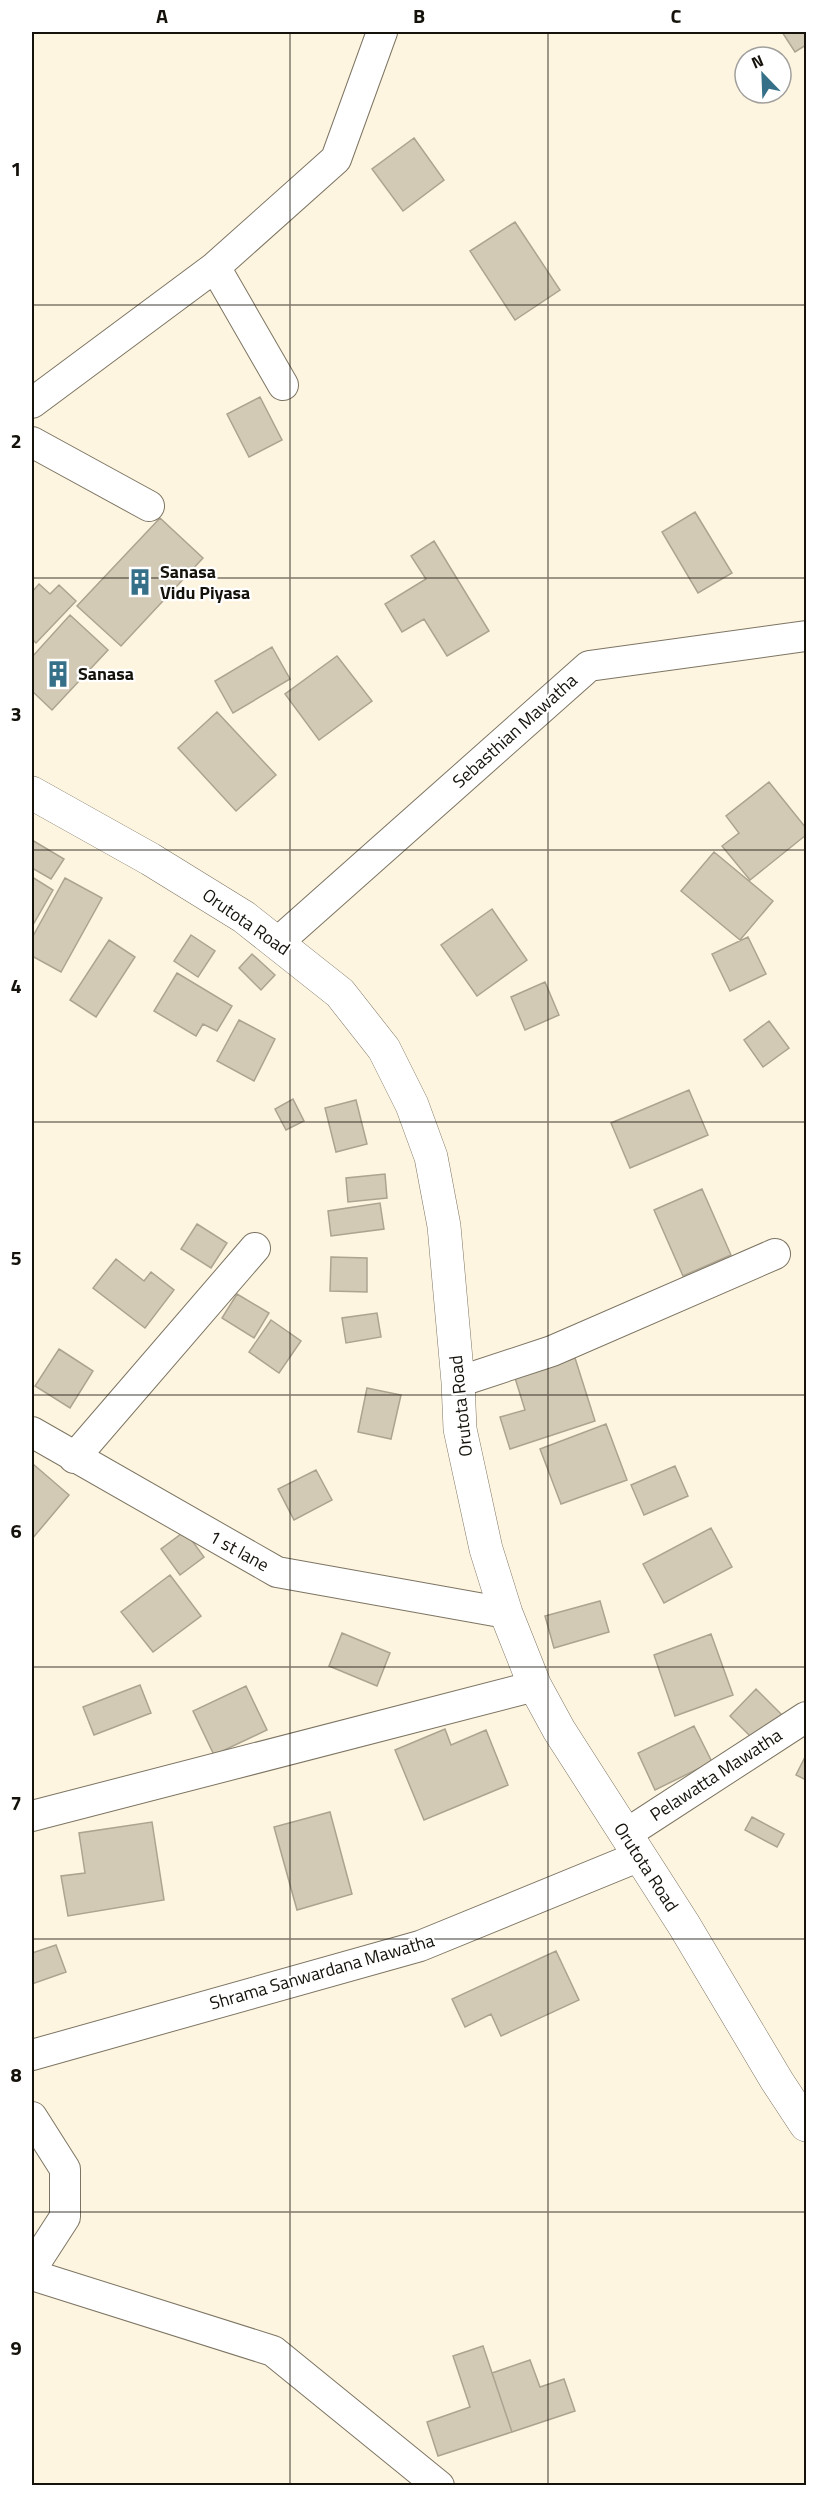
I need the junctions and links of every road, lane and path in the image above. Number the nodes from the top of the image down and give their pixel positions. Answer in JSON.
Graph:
{"nodes":[{"id":1,"x":382,"y":32,"type":"edge"},
{"id":2,"x":215,"y":267,"type":"junction"},
{"id":3,"x":284,"y":385,"type":"dead end"},
{"id":4,"x":32,"y":403,"type":"edge"},
{"id":5,"x":32,"y":442,"type":"edge"},
{"id":6,"x":149,"y":506,"type":"dead end"},
{"id":7,"x":807,"y":636,"type":"edge"},
{"id":8,"x":32,"y":793,"type":"edge"},
{"id":9,"x":277,"y":943,"type":"junction"},
{"id":10,"x":255,"y":1248,"type":"dead end"},
{"id":11,"x":775,"y":1254,"type":"dead end"},
{"id":12,"x":458,"y":1382,"type":"junction"},
{"id":13,"x":32,"y":1432,"type":"edge"},
{"id":14,"x":74,"y":1458,"type":"junction"},
{"id":15,"x":506,"y":1613,"type":"junction"},
{"id":16,"x":535,"y":1686,"type":"junction"},
{"id":17,"x":807,"y":1716,"type":"edge"},
{"id":18,"x":32,"y":1816,"type":"edge"},
{"id":19,"x":633,"y":1845,"type":"junction"},
{"id":20,"x":32,"y":2055,"type":"edge"},
{"id":21,"x":32,"y":2117,"type":"edge"},
{"id":22,"x":807,"y":2125,"type":"edge"},
{"id":23,"x":32,"y":2268,"type":"edge"},
{"id":24,"x":32,"y":2275,"type":"edge"},
{"id":25,"x":439,"y":2486,"type":"edge"}],
"edges":[{"from":1,"to":2,"type":"street"},
{"from":2,"to":3,"type":"street"},
{"from":2,"to":4,"type":"street"},
{"from":5,"to":6,"type":"street"},
{"from":7,"to":9,"type":"street","name":"Sebasthian Mawatha"},
{"from":8,"to":9,"type":"main road","name":"Orutota Road"},
{"from":9,"to":12,"type":"main road","name":"Orutota Road"},
{"from":10,"to":14,"type":"street"},
{"from":11,"to":12,"type":"street"},
{"from":12,"to":15,"type":"main road","name":"Orutota Road"},
{"from":13,"to":14,"type":"street","name":"1 st lane"},
{"from":14,"to":15,"type":"street","name":"1 st lane"},
{"from":15,"to":16,"type":"main road","name":"Orutota Road"},
{"from":16,"to":18,"type":"street"},
{"from":16,"to":19,"type":"main road","name":"Orutota Road"},
{"from":17,"to":19,"type":"street","name":"Pelawatta Mawatha"},
{"from":19,"to":20,"type":"street","name":"Shrama Sanwardana Mawatha"},
{"from":19,"to":22,"type":"main road","name":"Orutota Road"},
{"from":21,"to":23,"type":"street"},
{"from":24,"to":25,"type":"street"}]}
